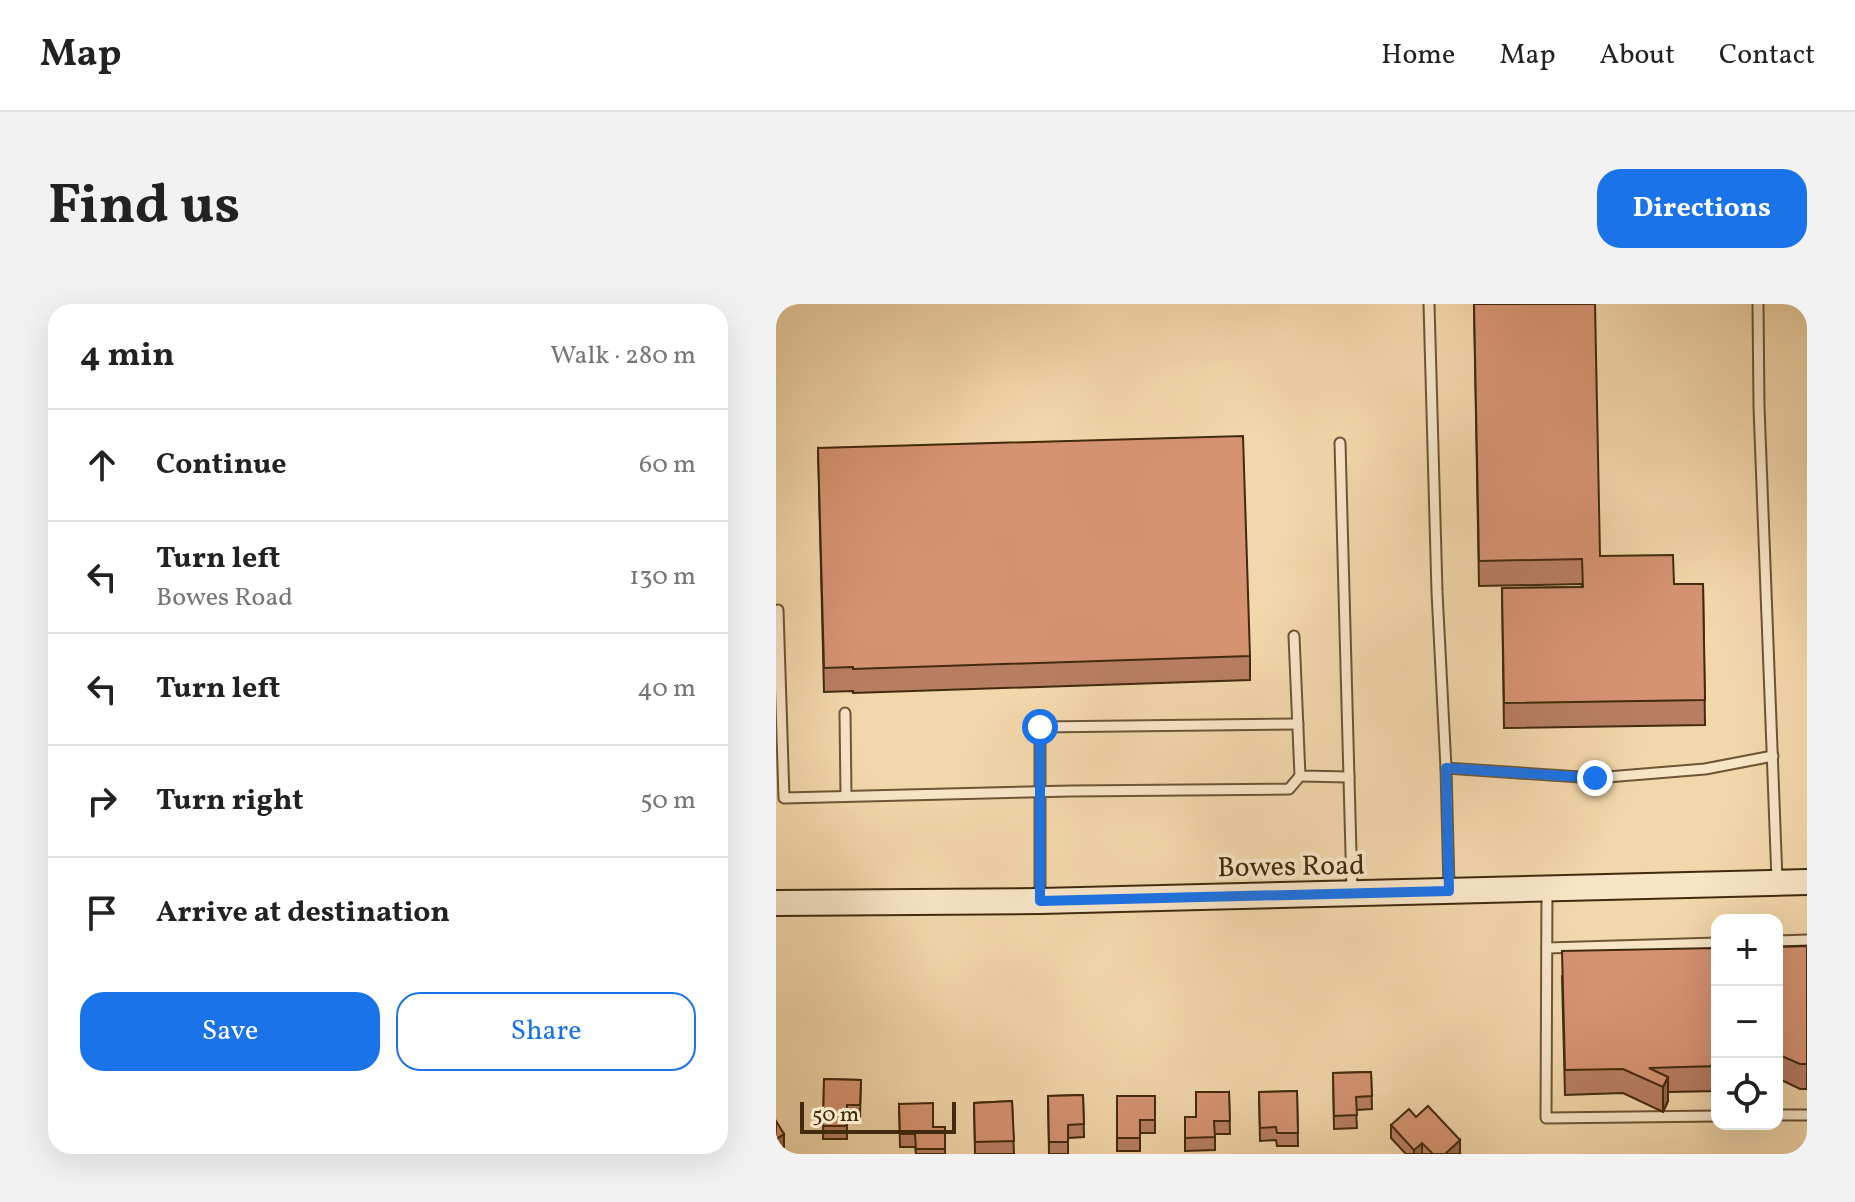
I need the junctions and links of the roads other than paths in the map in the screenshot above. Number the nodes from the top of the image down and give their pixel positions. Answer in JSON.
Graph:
{"nodes":[{"id":1,"x":1429,"y":304,"type":"edge"},
{"id":2,"x":1758,"y":304,"type":"edge"},
{"id":3,"x":1340,"y":443,"type":"dead end"},
{"id":4,"x":778,"y":610,"type":"edge"},
{"id":5,"x":1294,"y":636,"type":"dead end"},
{"id":6,"x":845,"y":713,"type":"dead end"},
{"id":7,"x":1298,"y":724,"type":"junction"},
{"id":8,"x":1773,"y":756,"type":"junction"},
{"id":9,"x":1446,"y":768,"type":"junction"},
{"id":10,"x":1300,"y":776,"type":"junction"},
{"id":11,"x":1349,"y":777,"type":"junction"},
{"id":12,"x":1040,"y":793,"type":"junction"},
{"id":13,"x":846,"y":796,"type":"junction"},
{"id":14,"x":1807,"y":882,"type":"edge"},
{"id":15,"x":1777,"y":883,"type":"junction"},
{"id":16,"x":1547,"y":889,"type":"junction"},
{"id":17,"x":1449,"y":891,"type":"junction"},
{"id":18,"x":1352,"y":894,"type":"junction"},
{"id":19,"x":1040,"y":901,"type":"junction"},
{"id":20,"x":776,"y":903,"type":"edge"},
{"id":21,"x":1807,"y":940,"type":"edge"},
{"id":22,"x":1783,"y":941,"type":"edge"},
{"id":23,"x":1711,"y":943,"type":"edge"},
{"id":24,"x":1547,"y":948,"type":"junction"},
{"id":25,"x":1783,"y":1115,"type":"edge"},
{"id":26,"x":1807,"y":1115,"type":"edge"},
{"id":27,"x":1711,"y":1116,"type":"edge"}],
"edges":[{"from":1,"to":9,"type":"lane"},
{"from":2,"to":8,"type":"lane"},
{"from":3,"to":11,"type":"lane"},
{"from":4,"to":13,"type":"lane"},
{"from":5,"to":7,"type":"lane"},
{"from":6,"to":13,"type":"lane"},
{"from":7,"to":10,"type":"lane"},
{"from":7,"to":12,"type":"lane"},
{"from":8,"to":9,"type":"lane"},
{"from":8,"to":15,"type":"lane"},
{"from":9,"to":17,"type":"lane"},
{"from":10,"to":11,"type":"lane"},
{"from":10,"to":12,"type":"lane"},
{"from":11,"to":18,"type":"lane"},
{"from":12,"to":13,"type":"lane"},
{"from":12,"to":19,"type":"lane"},
{"from":14,"to":15,"type":"main road","name":"Bowes Road"},
{"from":15,"to":16,"type":"main road","name":"Bowes Road"},
{"from":16,"to":17,"type":"main road","name":"Bowes Road"},
{"from":16,"to":24,"type":"lane"},
{"from":17,"to":18,"type":"main road","name":"Bowes Road"},
{"from":18,"to":19,"type":"main road","name":"Bowes Road"},
{"from":19,"to":20,"type":"main road","name":"Bowes Road"},
{"from":21,"to":22,"type":"lane"},
{"from":23,"to":24,"type":"lane"},
{"from":24,"to":27,"type":"lane"},
{"from":25,"to":26,"type":"lane"}]}
